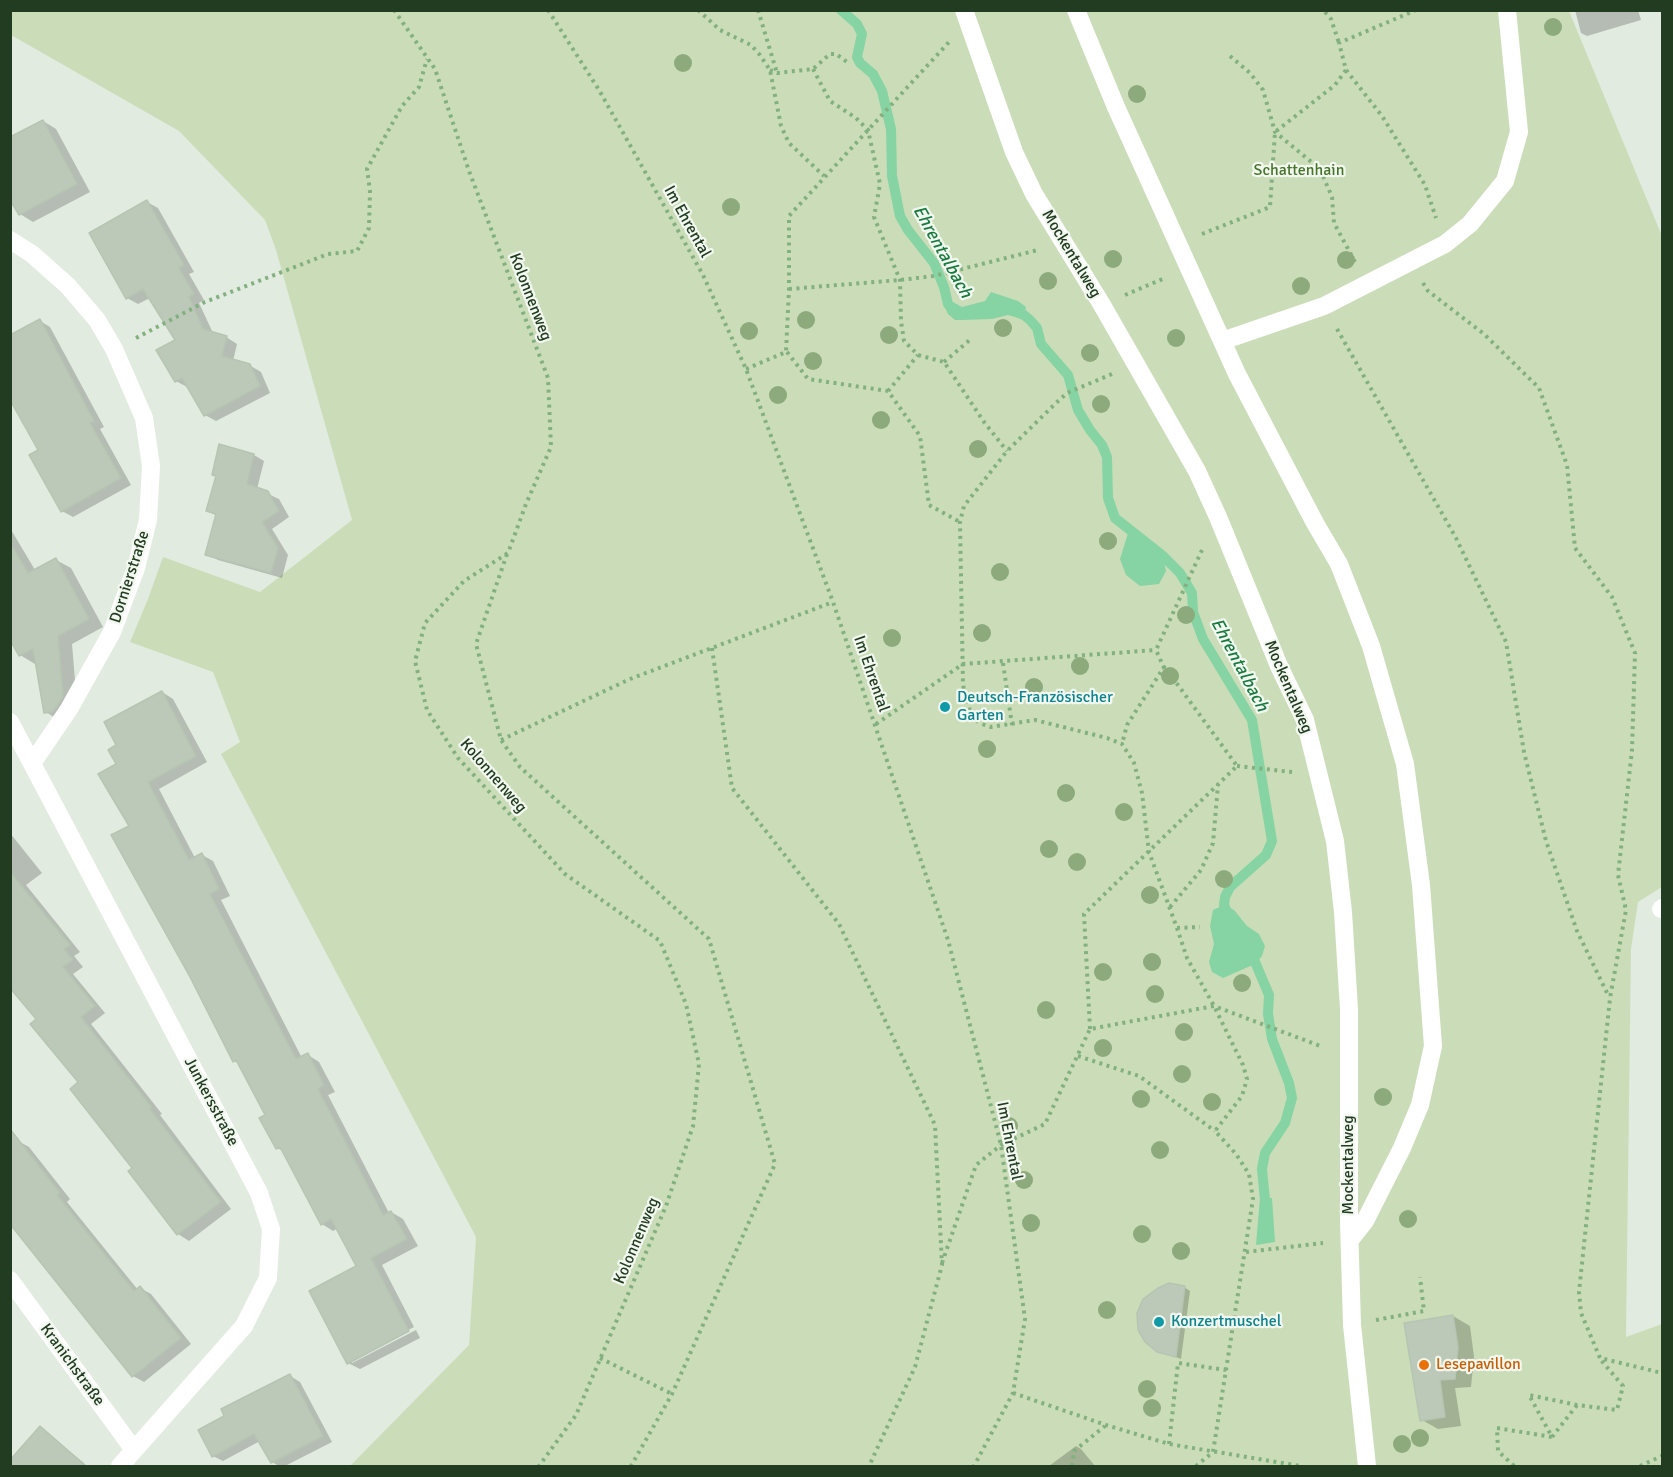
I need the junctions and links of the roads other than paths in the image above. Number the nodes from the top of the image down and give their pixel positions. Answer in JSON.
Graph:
{"nodes":[{"id":1,"x":1076,"y":10,"type":"edge"},
{"id":2,"x":1507,"y":10,"type":"edge"},
{"id":3,"x":966,"y":16,"type":"edge"},
{"id":4,"x":10,"y":240,"type":"edge"},
{"id":5,"x":1222,"y":341,"type":"junction"},
{"id":6,"x":10,"y":722,"type":"edge"},
{"id":7,"x":33,"y":762,"type":"junction"},
{"id":8,"x":1350,"y":1240,"type":"junction"},
{"id":9,"x":10,"y":1280,"type":"edge"},
{"id":10,"x":134,"y":1450,"type":"junction"},
{"id":11,"x":120,"y":1467,"type":"edge"},
{"id":12,"x":1367,"y":1467,"type":"edge"}],
"edges":[{"from":1,"to":5,"type":"street"},
{"from":2,"to":5,"type":"street"},
{"from":3,"to":8,"type":"street","name":"Mockentalweg"},
{"from":4,"to":7,"type":"street","name":"Dornierstraße"},
{"from":5,"to":8,"type":"street"},
{"from":6,"to":7,"type":"street","name":"Junkersstraße"},
{"from":7,"to":10,"type":"street","name":"Junkersstraße"},
{"from":8,"to":12,"type":"street","name":"Mockentalweg"},
{"from":9,"to":10,"type":"street","name":"Kranichstraße"},
{"from":10,"to":11,"type":"street","name":"Junkersstraße"}]}
